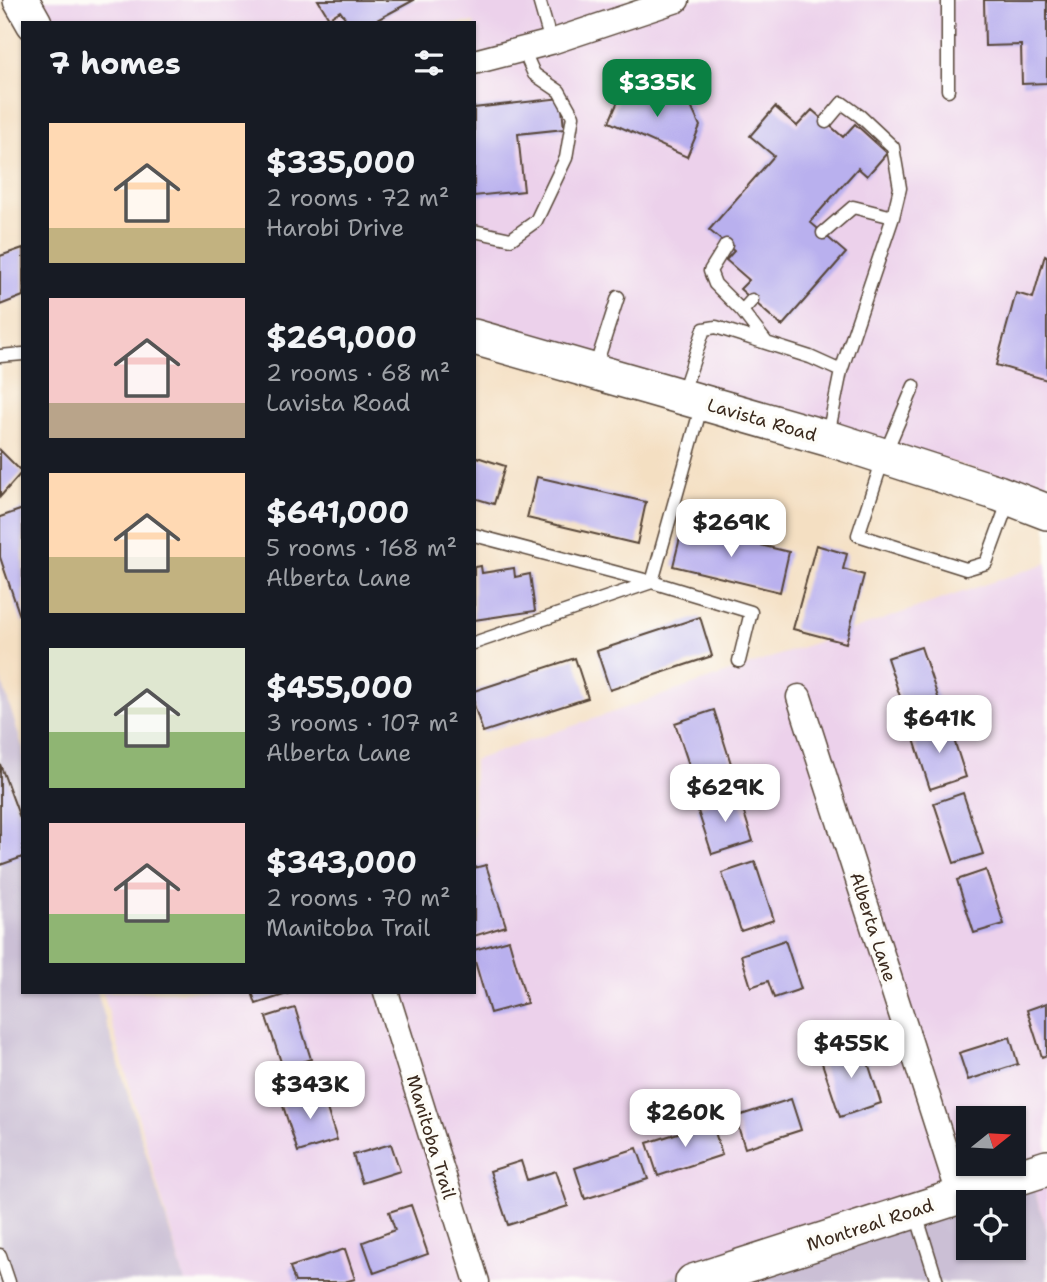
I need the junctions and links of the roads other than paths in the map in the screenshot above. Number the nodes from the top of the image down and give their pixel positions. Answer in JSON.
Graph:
{"nodes":[{"id":1,"x":21,"y":0,"type":"edge"},
{"id":2,"x":539,"y":0,"type":"edge"},
{"id":3,"x":677,"y":0,"type":"edge"},
{"id":4,"x":947,"y":0,"type":"edge"},
{"id":5,"x":33,"y":21,"type":"edge"},
{"id":6,"x":551,"y":42,"type":"junction"},
{"id":7,"x":523,"y":49,"type":"junction"},
{"id":8,"x":476,"y":61,"type":"edge"},
{"id":9,"x":948,"y":90,"type":"dead end"},
{"id":10,"x":826,"y":122,"type":"dead end"},
{"id":11,"x":893,"y":217,"type":"junction"},
{"id":12,"x":476,"y":231,"type":"edge"},
{"id":13,"x":823,"y":233,"type":"dead end"},
{"id":14,"x":726,"y":245,"type":"dead end"},
{"id":15,"x":618,"y":297,"type":"dead end"},
{"id":16,"x":752,"y":300,"type":"dead end"},
{"id":17,"x":742,"y":311,"type":"junction"},
{"id":18,"x":476,"y":338,"type":"edge"},
{"id":19,"x":767,"y":344,"type":"junction"},
{"id":20,"x":21,"y":354,"type":"edge"},
{"id":21,"x":0,"y":356,"type":"edge"},
{"id":22,"x":841,"y":371,"type":"junction"},
{"id":23,"x":594,"y":372,"type":"junction"},
{"id":24,"x":914,"y":386,"type":"dead end"},
{"id":25,"x":692,"y":399,"type":"junction"},
{"id":26,"x":828,"y":439,"type":"junction"},
{"id":27,"x":884,"y":456,"type":"junction"},
{"id":28,"x":1010,"y":498,"type":"junction"},
{"id":29,"x":1047,"y":512,"type":"edge"},
{"id":30,"x":476,"y":536,"type":"edge"},
{"id":31,"x":652,"y":582,"type":"junction"},
{"id":32,"x":476,"y":642,"type":"edge"},
{"id":33,"x":739,"y":661,"type":"dead end"},
{"id":34,"x":799,"y":697,"type":"dead end"},
{"id":35,"x":387,"y":994,"type":"edge"},
{"id":36,"x":1047,"y":1168,"type":"edge"},
{"id":37,"x":958,"y":1190,"type":"edge"},
{"id":38,"x":981,"y":1190,"type":"edge"},
{"id":39,"x":956,"y":1198,"type":"edge"},
{"id":40,"x":915,"y":1211,"type":"junction"},
{"id":41,"x":0,"y":1255,"type":"edge"},
{"id":42,"x":9,"y":1282,"type":"edge"},
{"id":43,"x":477,"y":1282,"type":"edge"},
{"id":44,"x":693,"y":1282,"type":"edge"},
{"id":45,"x":937,"y":1282,"type":"edge"}],
"edges":[{"from":1,"to":5,"type":"main road"},
{"from":2,"to":6,"type":"lane"},
{"from":3,"to":6,"type":"street"},
{"from":4,"to":9,"type":"lane"},
{"from":6,"to":7,"type":"street"},
{"from":7,"to":8,"type":"street"},
{"from":7,"to":12,"type":"lane"},
{"from":10,"to":11,"type":"lane"},
{"from":11,"to":13,"type":"lane"},
{"from":11,"to":22,"type":"lane"},
{"from":14,"to":17,"type":"lane"},
{"from":15,"to":23,"type":"lane"},
{"from":16,"to":17,"type":"lane"},
{"from":17,"to":19,"type":"lane"},
{"from":18,"to":23,"type":"main road","name":"Lavista Road"},
{"from":19,"to":22,"type":"lane"},
{"from":19,"to":25,"type":"lane"},
{"from":20,"to":21,"type":"lane"},
{"from":22,"to":26,"type":"lane"},
{"from":23,"to":25,"type":"main road","name":"Lavista Road"},
{"from":24,"to":27,"type":"lane"},
{"from":25,"to":26,"type":"main road","name":"Lavista Road"},
{"from":25,"to":31,"type":"lane"},
{"from":26,"to":27,"type":"main road","name":"Lavista Road"},
{"from":27,"to":28,"type":"main road","name":"Lavista Road"},
{"from":27,"to":28,"type":"lane"},
{"from":28,"to":29,"type":"main road","name":"Lavista Road"},
{"from":30,"to":31,"type":"lane"},
{"from":31,"to":32,"type":"lane"},
{"from":31,"to":33,"type":"lane"},
{"from":34,"to":37,"type":"street","name":"Alberta Lane"},
{"from":35,"to":43,"type":"street","name":"Manitoba Trail"},
{"from":36,"to":38,"type":"main road","name":"Montreal Road"},
{"from":39,"to":40,"type":"main road","name":"Montreal Road"},
{"from":40,"to":44,"type":"main road","name":"Montreal Road"},
{"from":40,"to":45,"type":"lane"},
{"from":41,"to":42,"type":"lane"}]}
